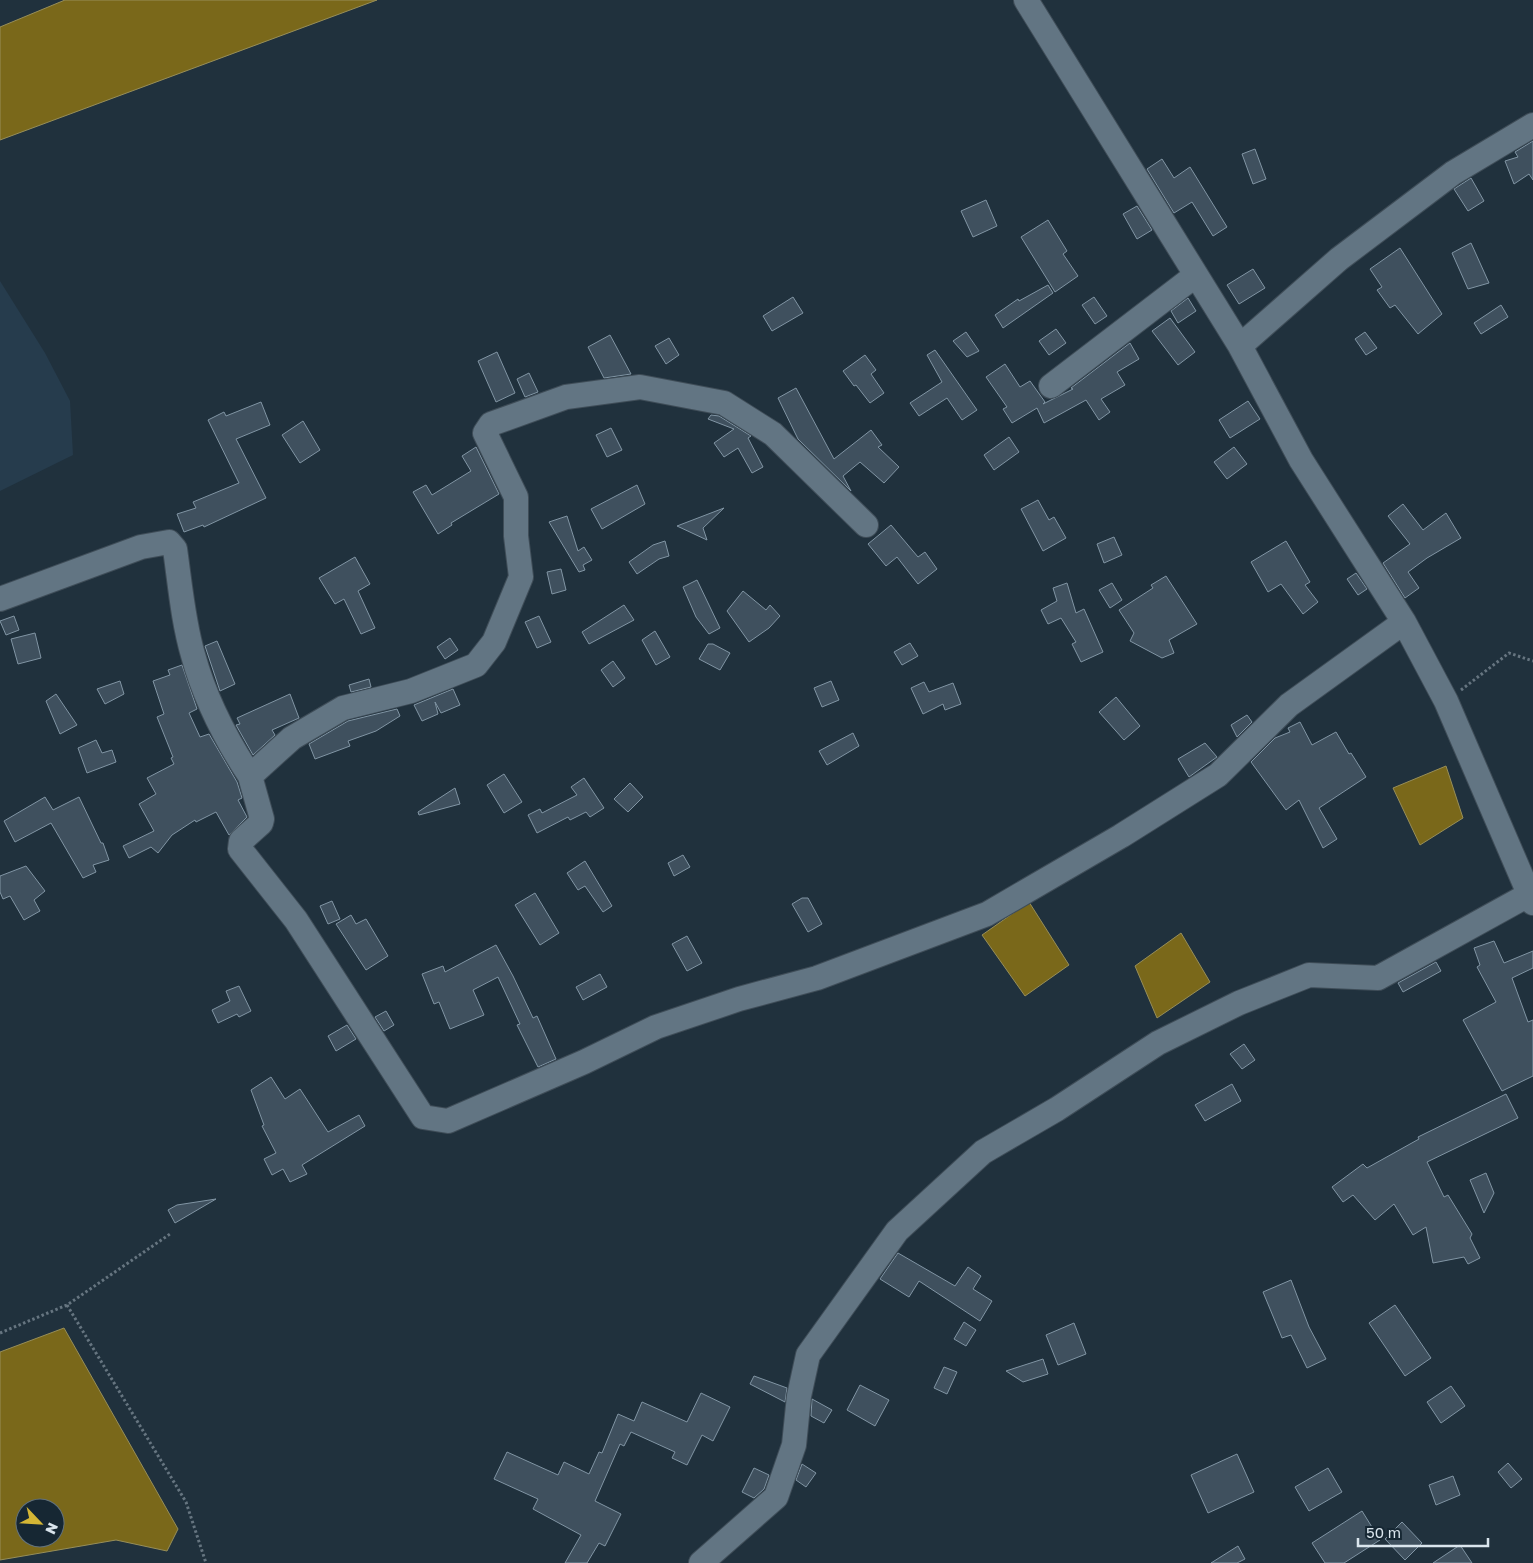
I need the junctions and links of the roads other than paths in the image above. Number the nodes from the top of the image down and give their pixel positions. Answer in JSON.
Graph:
{"nodes":[{"id":1,"x":1026,"y":0,"type":"edge"},
{"id":2,"x":1533,"y":125,"type":"edge"},
{"id":3,"x":1196,"y":275,"type":"junction"},
{"id":4,"x":1240,"y":346,"type":"junction"},
{"id":5,"x":1051,"y":386,"type":"dead end"},
{"id":6,"x":866,"y":525,"type":"dead end"},
{"id":7,"x":0,"y":599,"type":"edge"},
{"id":8,"x":1404,"y":622,"type":"junction"},
{"id":9,"x":250,"y":776,"type":"junction"},
{"id":10,"x":1532,"y":899,"type":"edge"},
{"id":11,"x":700,"y":1563,"type":"edge"}],
"edges":[{"from":1,"to":3,"type":"street"},
{"from":2,"to":4,"type":"street"},
{"from":3,"to":4,"type":"street"},
{"from":3,"to":5,"type":"street"},
{"from":4,"to":8,"type":"street"},
{"from":6,"to":9,"type":"street"},
{"from":7,"to":9,"type":"street"},
{"from":8,"to":9,"type":"street"},
{"from":8,"to":10,"type":"street"},
{"from":10,"to":11,"type":"street"}]}
